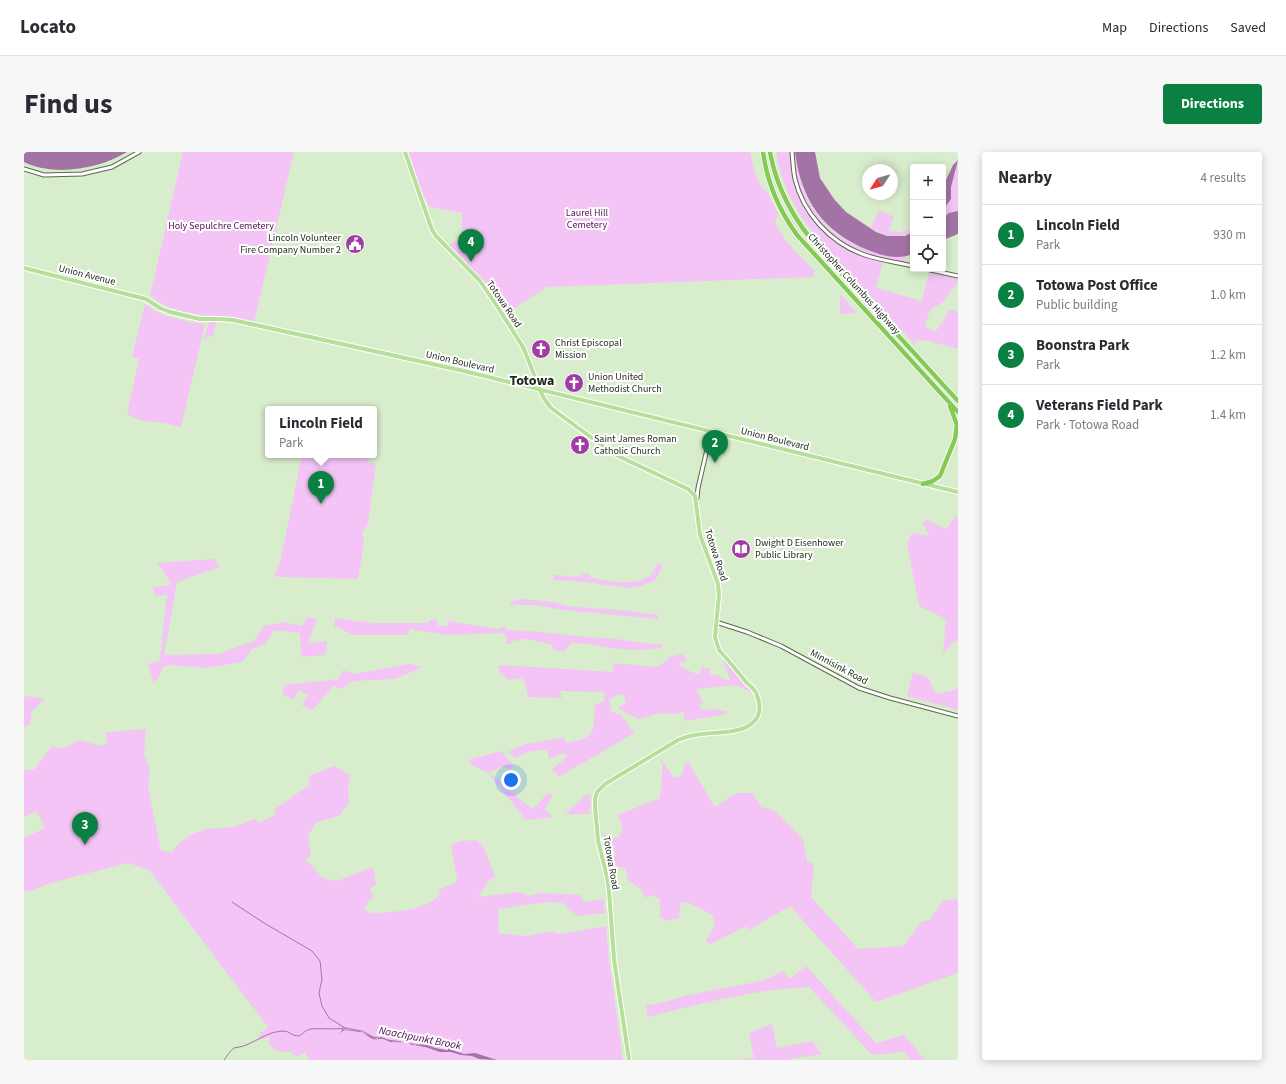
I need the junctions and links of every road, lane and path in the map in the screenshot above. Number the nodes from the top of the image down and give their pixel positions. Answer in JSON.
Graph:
{"nodes":[{"id":1,"x":140,"y":152,"type":"edge"},
{"id":2,"x":405,"y":152,"type":"edge"},
{"id":3,"x":763,"y":152,"type":"edge"},
{"id":4,"x":770,"y":152,"type":"edge"},
{"id":5,"x":792,"y":152,"type":"edge"},
{"id":6,"x":24,"y":169,"type":"edge"},
{"id":7,"x":910,"y":265,"type":"edge"},
{"id":8,"x":24,"y":268,"type":"edge"},
{"id":9,"x":940,"y":272,"type":"edge"},
{"id":10,"x":958,"y":276,"type":"edge"},
{"id":11,"x":146,"y":299,"type":"joint"},
{"id":12,"x":540,"y":390,"type":"junction"},
{"id":13,"x":958,"y":401,"type":"edge"},
{"id":14,"x":948,"y":402,"type":"junction"},
{"id":15,"x":958,"y":412,"type":"edge"},
{"id":16,"x":710,"y":432,"type":"junction"},
{"id":17,"x":923,"y":484,"type":"junction"},
{"id":18,"x":958,"y":492,"type":"edge"},
{"id":19,"x":697,"y":498,"type":"junction"},
{"id":20,"x":716,"y":622,"type":"junction"},
{"id":21,"x":958,"y":716,"type":"edge"},
{"id":22,"x":629,"y":1060,"type":"edge"}],
"edges":[{"from":1,"to":6,"type":"street"},
{"from":2,"to":12,"type":"main road","name":"Totowa Road"},
{"from":3,"to":14,"type":"highway","name":"Christopher Columbus Highway"},
{"from":4,"to":13,"type":"highway","name":"Christopher Columbus Highway"},
{"from":5,"to":7,"type":"street"},
{"from":8,"to":11,"type":"main road","name":"Union Avenue"},
{"from":9,"to":10,"type":"street"},
{"from":11,"to":12,"type":"main road","name":"Union Boulevard"},
{"from":12,"to":16,"type":"main road","name":"Union Boulevard"},
{"from":12,"to":19,"type":"main road","name":"Totowa Road"},
{"from":14,"to":15,"type":"highway","name":"Christopher Columbus Highway"},
{"from":14,"to":17,"type":"highway"},
{"from":16,"to":17,"type":"main road","name":"Union Boulevard"},
{"from":16,"to":19,"type":"street"},
{"from":17,"to":18,"type":"main road","name":"Union Boulevard"},
{"from":19,"to":20,"type":"main road","name":"Totowa Road"},
{"from":20,"to":21,"type":"street","name":"Minnisink Road"},
{"from":20,"to":22,"type":"main road","name":"Totowa Road"}]}
